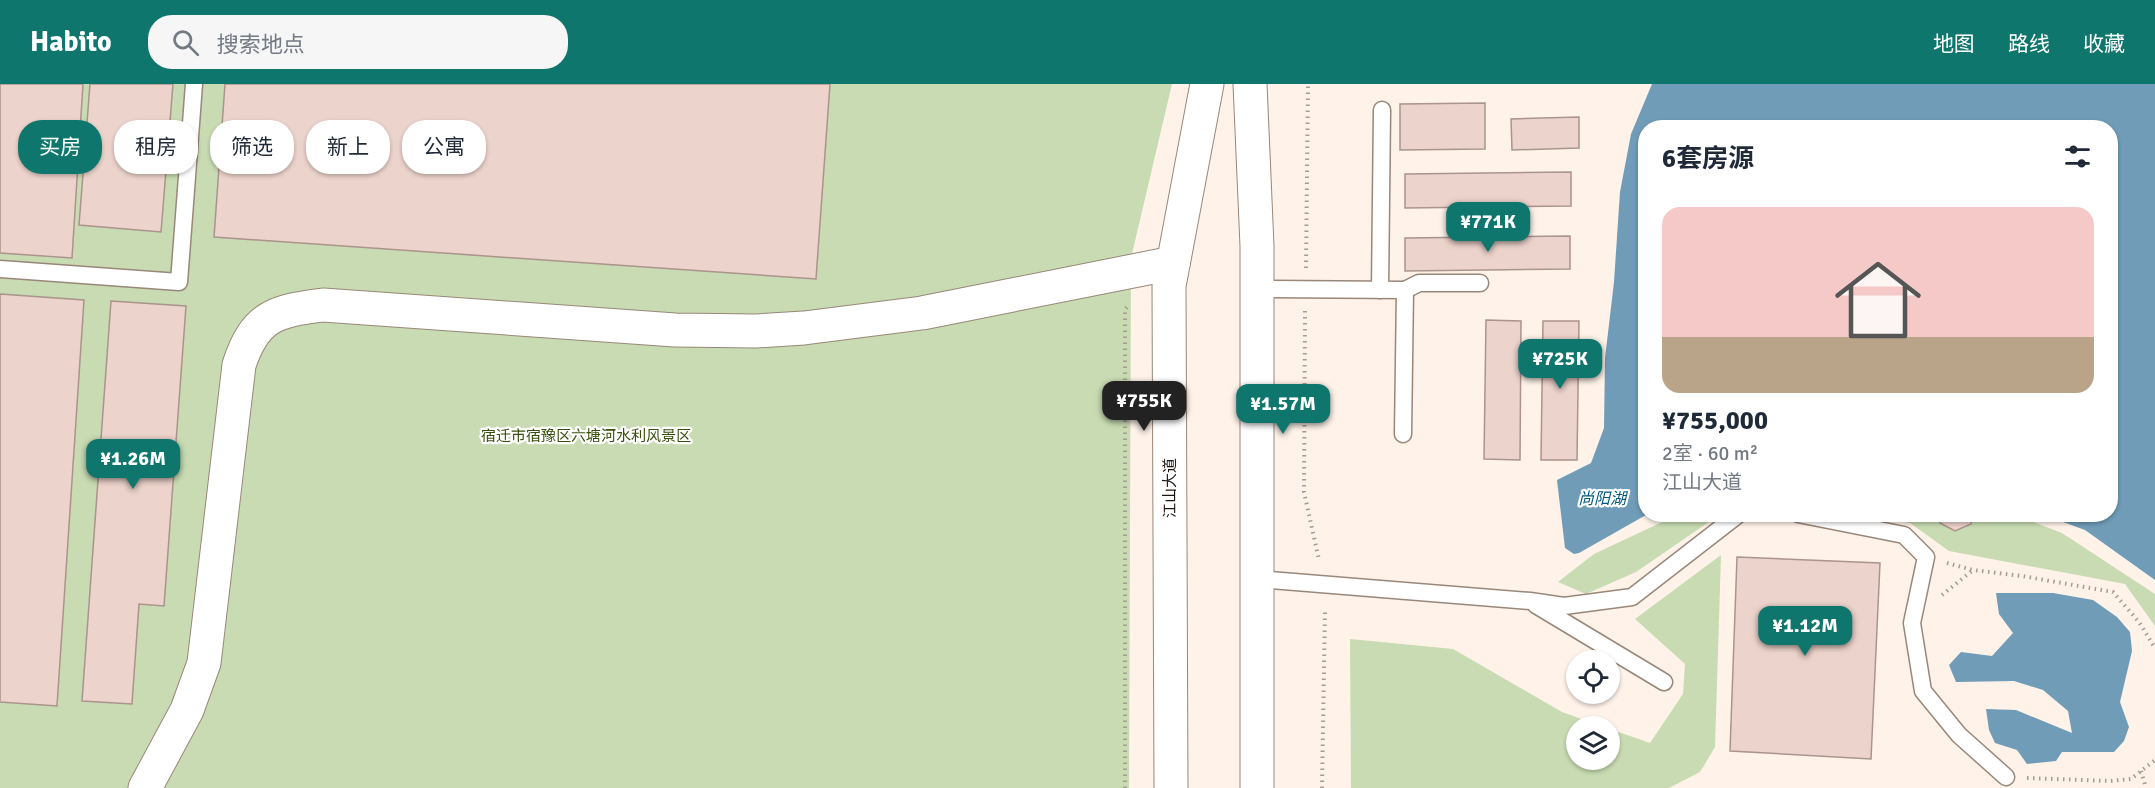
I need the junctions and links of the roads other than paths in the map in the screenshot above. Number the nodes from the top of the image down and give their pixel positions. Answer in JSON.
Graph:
{"nodes":[{"id":1,"x":194,"y":84,"type":"edge"},
{"id":2,"x":1207,"y":84,"type":"edge"},
{"id":3,"x":1250,"y":84,"type":"edge"},
{"id":4,"x":1382,"y":110,"type":"dead end"},
{"id":5,"x":1173,"y":263,"type":"junction"},
{"id":6,"x":0,"y":269,"type":"edge"},
{"id":7,"x":1480,"y":283,"type":"dead end"},
{"id":8,"x":1257,"y":289,"type":"junction"},
{"id":9,"x":1380,"y":290,"type":"junction"},
{"id":10,"x":1405,"y":290,"type":"junction"},
{"id":11,"x":1403,"y":434,"type":"dead end"},
{"id":12,"x":1729,"y":522,"type":"edge"},
{"id":13,"x":1838,"y":522,"type":"edge"},
{"id":14,"x":1257,"y":579,"type":"junction"},
{"id":15,"x":1530,"y":601,"type":"junction"},
{"id":16,"x":1664,"y":682,"type":"dead end"},
{"id":17,"x":2006,"y":777,"type":"road end"},
{"id":18,"x":145,"y":788,"type":"edge"},
{"id":19,"x":1171,"y":788,"type":"edge"},
{"id":20,"x":1257,"y":788,"type":"edge"}],
"edges":[{"from":1,"to":6,"type":"lane"},
{"from":2,"to":5,"type":"main road","name":"江山大道"},
{"from":3,"to":8,"type":"main road"},
{"from":4,"to":9,"type":"lane"},
{"from":5,"to":18,"type":"main road"},
{"from":5,"to":19,"type":"main road","name":"江山大道"},
{"from":7,"to":10,"type":"lane"},
{"from":8,"to":9,"type":"lane"},
{"from":8,"to":14,"type":"main road"},
{"from":9,"to":10,"type":"lane"},
{"from":10,"to":11,"type":"lane"},
{"from":12,"to":15,"type":"lane"},
{"from":13,"to":17,"type":"lane"},
{"from":14,"to":15,"type":"lane"},
{"from":14,"to":20,"type":"main road"},
{"from":15,"to":16,"type":"lane"}]}
